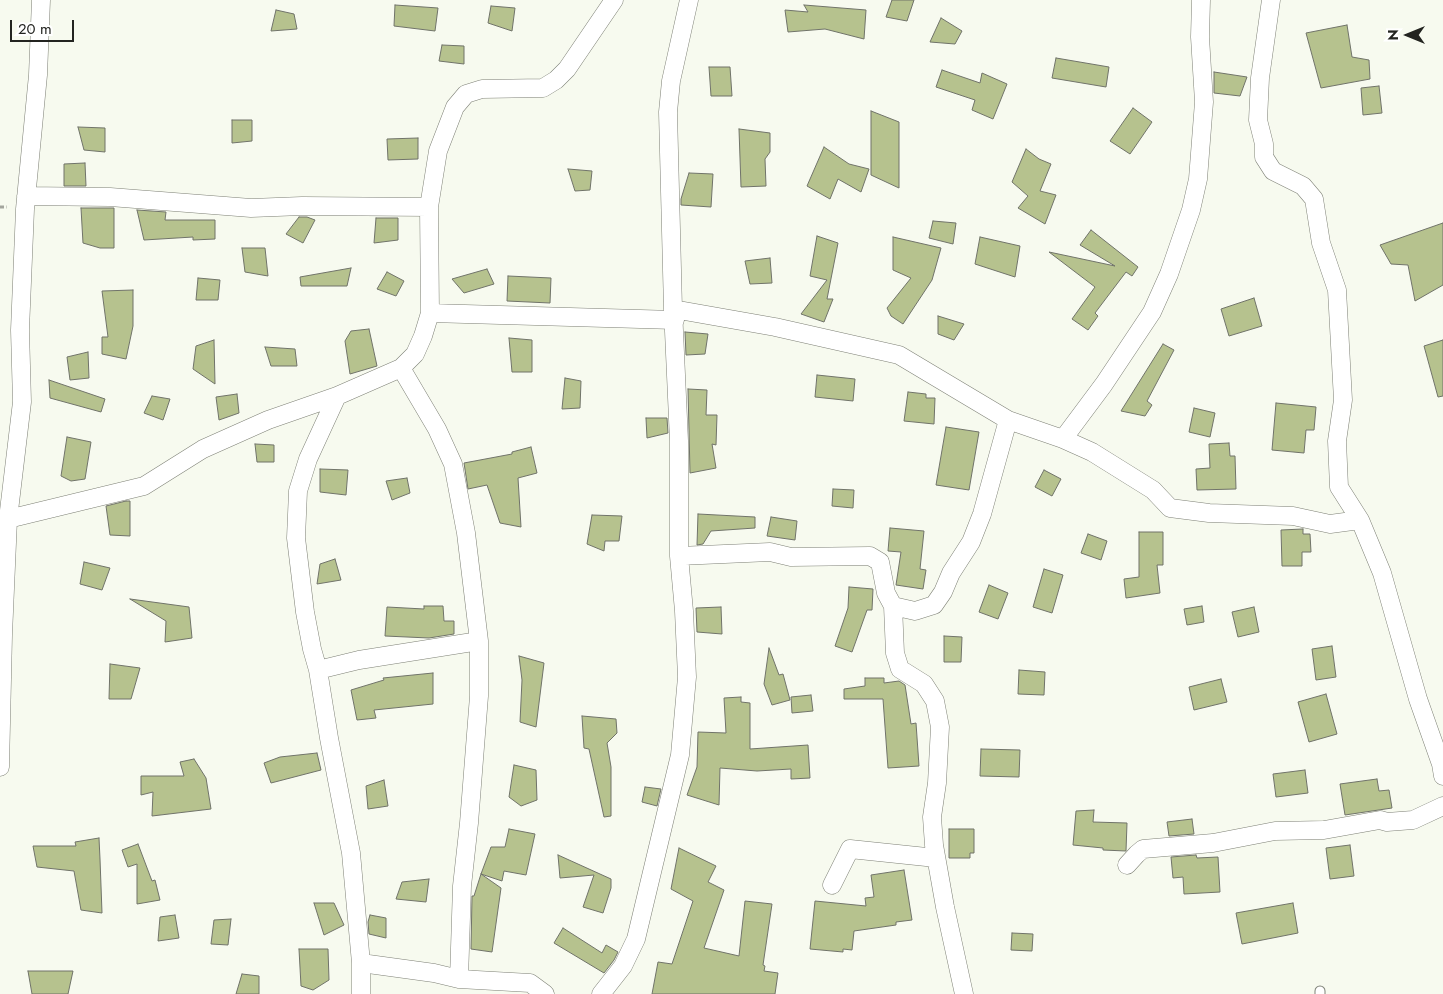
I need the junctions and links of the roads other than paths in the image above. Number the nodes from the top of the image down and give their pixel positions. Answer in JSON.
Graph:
{"nodes":[{"id":1,"x":41,"y":0,"type":"edge"},
{"id":2,"x":614,"y":0,"type":"edge"},
{"id":3,"x":689,"y":0,"type":"edge"},
{"id":4,"x":1201,"y":0,"type":"edge"},
{"id":5,"x":1271,"y":0,"type":"edge"},
{"id":6,"x":26,"y":196,"type":"junction"},
{"id":7,"x":429,"y":207,"type":"junction"},
{"id":8,"x":430,"y":313,"type":"junction"},
{"id":9,"x":674,"y":314,"type":"junction"},
{"id":10,"x":401,"y":368,"type":"junction"},
{"id":11,"x":337,"y":396,"type":"junction"},
{"id":12,"x":1008,"y":420,"type":"junction"},
{"id":13,"x":1062,"y":439,"type":"junction"},
{"id":14,"x":8,"y":519,"type":"junction"},
{"id":15,"x":1360,"y":520,"type":"junction"},
{"id":16,"x":679,"y":556,"type":"junction"},
{"id":17,"x":893,"y":606,"type":"junction"},
{"id":18,"x":479,"y":642,"type":"junction"},
{"id":19,"x":318,"y":670,"type":"junction"},
{"id":20,"x":0,"y":767,"type":"edge"},
{"id":21,"x":1442,"y":767,"type":"edge"},
{"id":22,"x":1443,"y":806,"type":"edge"},
{"id":23,"x":936,"y":858,"type":"junction"},
{"id":24,"x":1127,"y":866,"type":"dead end"},
{"id":25,"x":832,"y":885,"type":"dead end"},
{"id":26,"x":360,"y":963,"type":"junction"},
{"id":27,"x":459,"y":979,"type":"junction"},
{"id":28,"x":603,"y":993,"type":"edge"},
{"id":29,"x":361,"y":994,"type":"edge"},
{"id":30,"x":544,"y":994,"type":"edge"},
{"id":31,"x":964,"y":994,"type":"edge"}],
"edges":[{"from":1,"to":6,"type":"street"},
{"from":2,"to":7,"type":"street"},
{"from":3,"to":9,"type":"street"},
{"from":4,"to":13,"type":"street"},
{"from":5,"to":15,"type":"street"},
{"from":6,"to":7,"type":"street"},
{"from":6,"to":14,"type":"street"},
{"from":7,"to":8,"type":"street"},
{"from":8,"to":9,"type":"street"},
{"from":8,"to":10,"type":"street"},
{"from":9,"to":12,"type":"street"},
{"from":9,"to":16,"type":"street"},
{"from":10,"to":11,"type":"street"},
{"from":10,"to":18,"type":"street"},
{"from":11,"to":14,"type":"street"},
{"from":11,"to":19,"type":"street"},
{"from":12,"to":13,"type":"street"},
{"from":12,"to":17,"type":"street"},
{"from":13,"to":15,"type":"street"},
{"from":14,"to":20,"type":"street"},
{"from":15,"to":21,"type":"street"},
{"from":16,"to":17,"type":"street"},
{"from":16,"to":28,"type":"street"},
{"from":17,"to":23,"type":"street"},
{"from":18,"to":19,"type":"street"},
{"from":18,"to":27,"type":"street"},
{"from":19,"to":26,"type":"street"},
{"from":22,"to":24,"type":"street"},
{"from":23,"to":25,"type":"street"},
{"from":23,"to":31,"type":"street"},
{"from":26,"to":27,"type":"street"},
{"from":26,"to":29,"type":"street"},
{"from":27,"to":30,"type":"street"}]}
